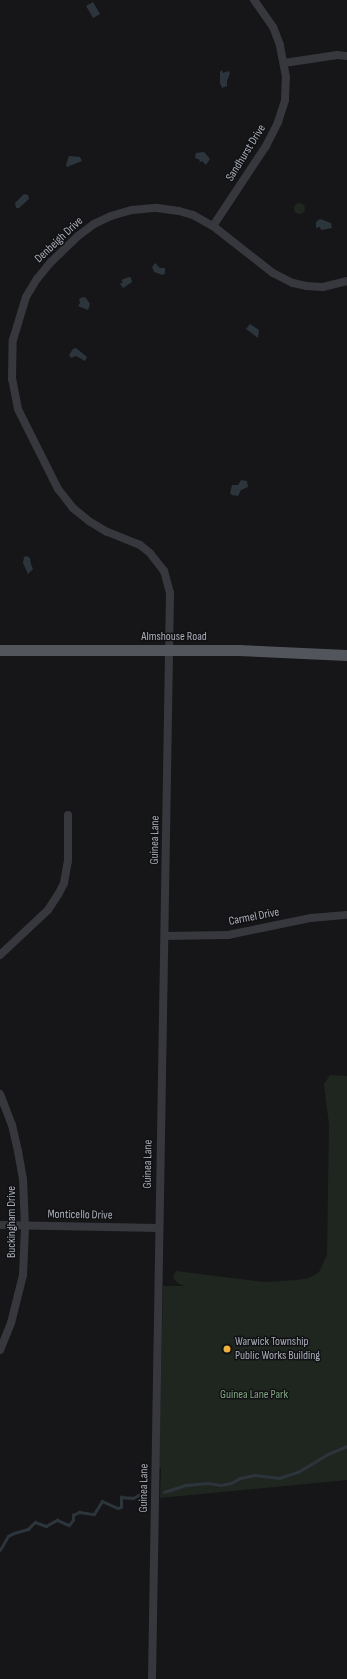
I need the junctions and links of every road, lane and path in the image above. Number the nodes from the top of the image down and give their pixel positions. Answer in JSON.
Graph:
{"nodes":[{"id":1,"x":254,"y":0,"type":"edge"},
{"id":2,"x":347,"y":56,"type":"edge"},
{"id":3,"x":284,"y":63,"type":"junction"},
{"id":4,"x":213,"y":226,"type":"junction"},
{"id":5,"x":347,"y":281,"type":"edge"},
{"id":6,"x":169,"y":649,"type":"junction"},
{"id":7,"x":0,"y":650,"type":"edge"},
{"id":8,"x":347,"y":655,"type":"edge"},
{"id":9,"x":68,"y":815,"type":"dead end"},
{"id":10,"x":347,"y":915,"type":"edge"},
{"id":11,"x":165,"y":936,"type":"junction"},
{"id":12,"x":0,"y":955,"type":"edge"},
{"id":13,"x":0,"y":1094,"type":"edge"},
{"id":14,"x":0,"y":1225,"type":"edge"},
{"id":15,"x":25,"y":1226,"type":"junction"},
{"id":16,"x":159,"y":1228,"type":"junction"},
{"id":17,"x":0,"y":1350,"type":"edge"},
{"id":18,"x":152,"y":1679,"type":"edge"}],
"edges":[{"from":1,"to":3,"type":"street","name":"Sandhurst Drive"},
{"from":2,"to":3,"type":"street"},
{"from":3,"to":4,"type":"street","name":"Sandhurst Drive"},
{"from":4,"to":5,"type":"street","name":"Denbeigh Drive"},
{"from":4,"to":6,"type":"street","name":"Denbeigh Drive"},
{"from":6,"to":7,"type":"main road","name":"Almshouse Road"},
{"from":6,"to":8,"type":"main road","name":"Almshouse Road"},
{"from":6,"to":11,"type":"street","name":"Guinea Lane"},
{"from":9,"to":12,"type":"street"},
{"from":10,"to":11,"type":"street","name":"Carmel Drive"},
{"from":11,"to":16,"type":"street","name":"Guinea Lane"},
{"from":13,"to":15,"type":"street","name":"Buckingham Drive"},
{"from":14,"to":15,"type":"street","name":"Monticello Drive"},
{"from":15,"to":16,"type":"street","name":"Monticello Drive"},
{"from":15,"to":17,"type":"street","name":"Buckingham Drive"},
{"from":16,"to":18,"type":"street","name":"Guinea Lane"}]}
